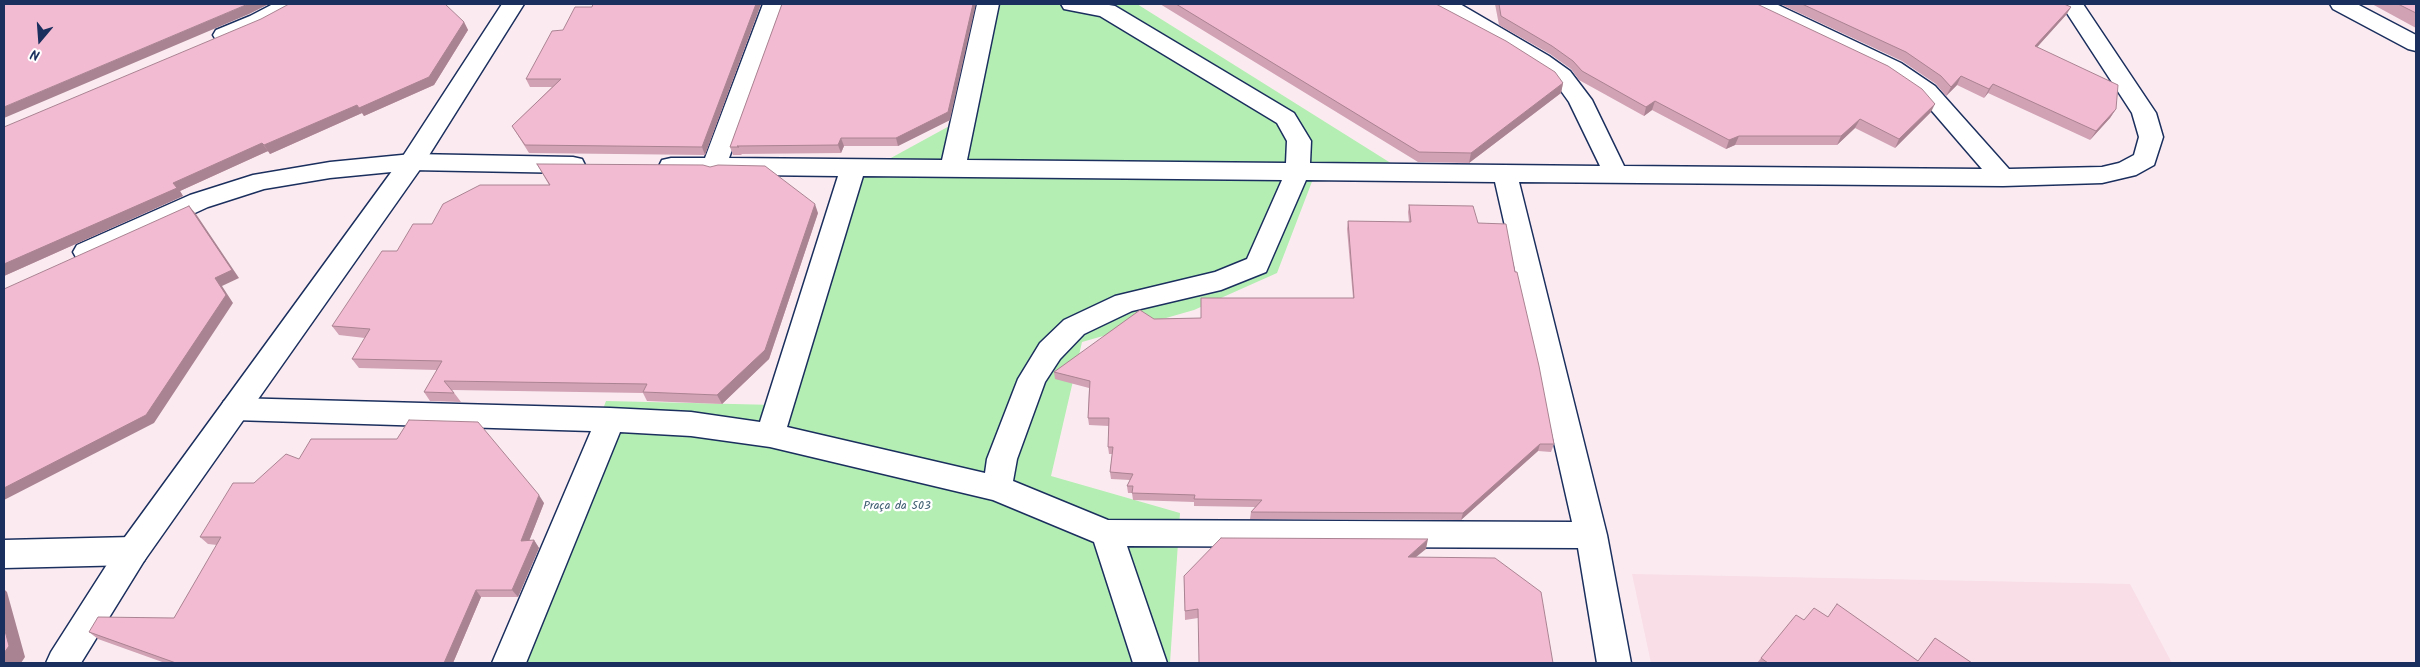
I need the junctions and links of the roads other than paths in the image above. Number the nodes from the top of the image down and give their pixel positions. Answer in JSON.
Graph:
{"nodes":[{"id":1,"x":288,"y":4,"type":"edge"},
{"id":2,"x":513,"y":4,"type":"edge"},
{"id":3,"x":774,"y":4,"type":"edge"},
{"id":4,"x":988,"y":4,"type":"edge"},
{"id":5,"x":1072,"y":4,"type":"edge"},
{"id":6,"x":1445,"y":4,"type":"edge"},
{"id":7,"x":1759,"y":4,"type":"edge"},
{"id":8,"x":2072,"y":4,"type":"edge"},
{"id":9,"x":2341,"y":4,"type":"edge"},
{"id":10,"x":204,"y":44,"type":"edge"},
{"id":11,"x":2416,"y":44,"type":"edge"},
{"id":12,"x":412,"y":162,"type":"junction"},
{"id":13,"x":597,"y":165,"type":"edge"},
{"id":14,"x":646,"y":166,"type":"edge"},
{"id":15,"x":714,"y":167,"type":"junction"},
{"id":16,"x":853,"y":168,"type":"junction"},
{"id":17,"x":953,"y":168,"type":"junction"},
{"id":18,"x":1298,"y":171,"type":"junction"},
{"id":19,"x":1505,"y":173,"type":"junction"},
{"id":20,"x":1616,"y":174,"type":"junction"},
{"id":21,"x":2003,"y":178,"type":"junction"},
{"id":22,"x":66,"y":261,"type":"edge"},
{"id":23,"x":234,"y":409,"type":"junction"},
{"id":24,"x":610,"y":420,"type":"junction"},
{"id":25,"x":770,"y":435,"type":"junction"},
{"id":26,"x":997,"y":488,"type":"junction"},
{"id":27,"x":1108,"y":533,"type":"junction"},
{"id":28,"x":1591,"y":535,"type":"junction"},
{"id":29,"x":133,"y":551,"type":"junction"},
{"id":30,"x":4,"y":554,"type":"edge"},
{"id":31,"x":63,"y":663,"type":"edge"},
{"id":32,"x":509,"y":663,"type":"edge"},
{"id":33,"x":1150,"y":663,"type":"edge"},
{"id":34,"x":1614,"y":663,"type":"edge"}],
"edges":[{"from":1,"to":10,"type":"street"},
{"from":2,"to":12,"type":"street"},
{"from":3,"to":15,"type":"street"},
{"from":4,"to":17,"type":"street"},
{"from":5,"to":18,"type":"street"},
{"from":6,"to":20,"type":"street"},
{"from":7,"to":21,"type":"street"},
{"from":8,"to":21,"type":"street"},
{"from":9,"to":11,"type":"street"},
{"from":12,"to":13,"type":"street"},
{"from":12,"to":22,"type":"street"},
{"from":12,"to":23,"type":"street"},
{"from":14,"to":15,"type":"street"},
{"from":15,"to":16,"type":"street"},
{"from":16,"to":17,"type":"street"},
{"from":16,"to":25,"type":"street"},
{"from":17,"to":18,"type":"street"},
{"from":18,"to":19,"type":"street"},
{"from":18,"to":26,"type":"street"},
{"from":19,"to":20,"type":"street"},
{"from":19,"to":28,"type":"street"},
{"from":20,"to":21,"type":"street"},
{"from":23,"to":24,"type":"street"},
{"from":23,"to":29,"type":"street"},
{"from":24,"to":25,"type":"street"},
{"from":24,"to":32,"type":"street"},
{"from":25,"to":26,"type":"street"},
{"from":26,"to":27,"type":"street"},
{"from":27,"to":28,"type":"street"},
{"from":27,"to":33,"type":"street"},
{"from":28,"to":34,"type":"street"},
{"from":29,"to":30,"type":"street"},
{"from":29,"to":31,"type":"street"}]}
